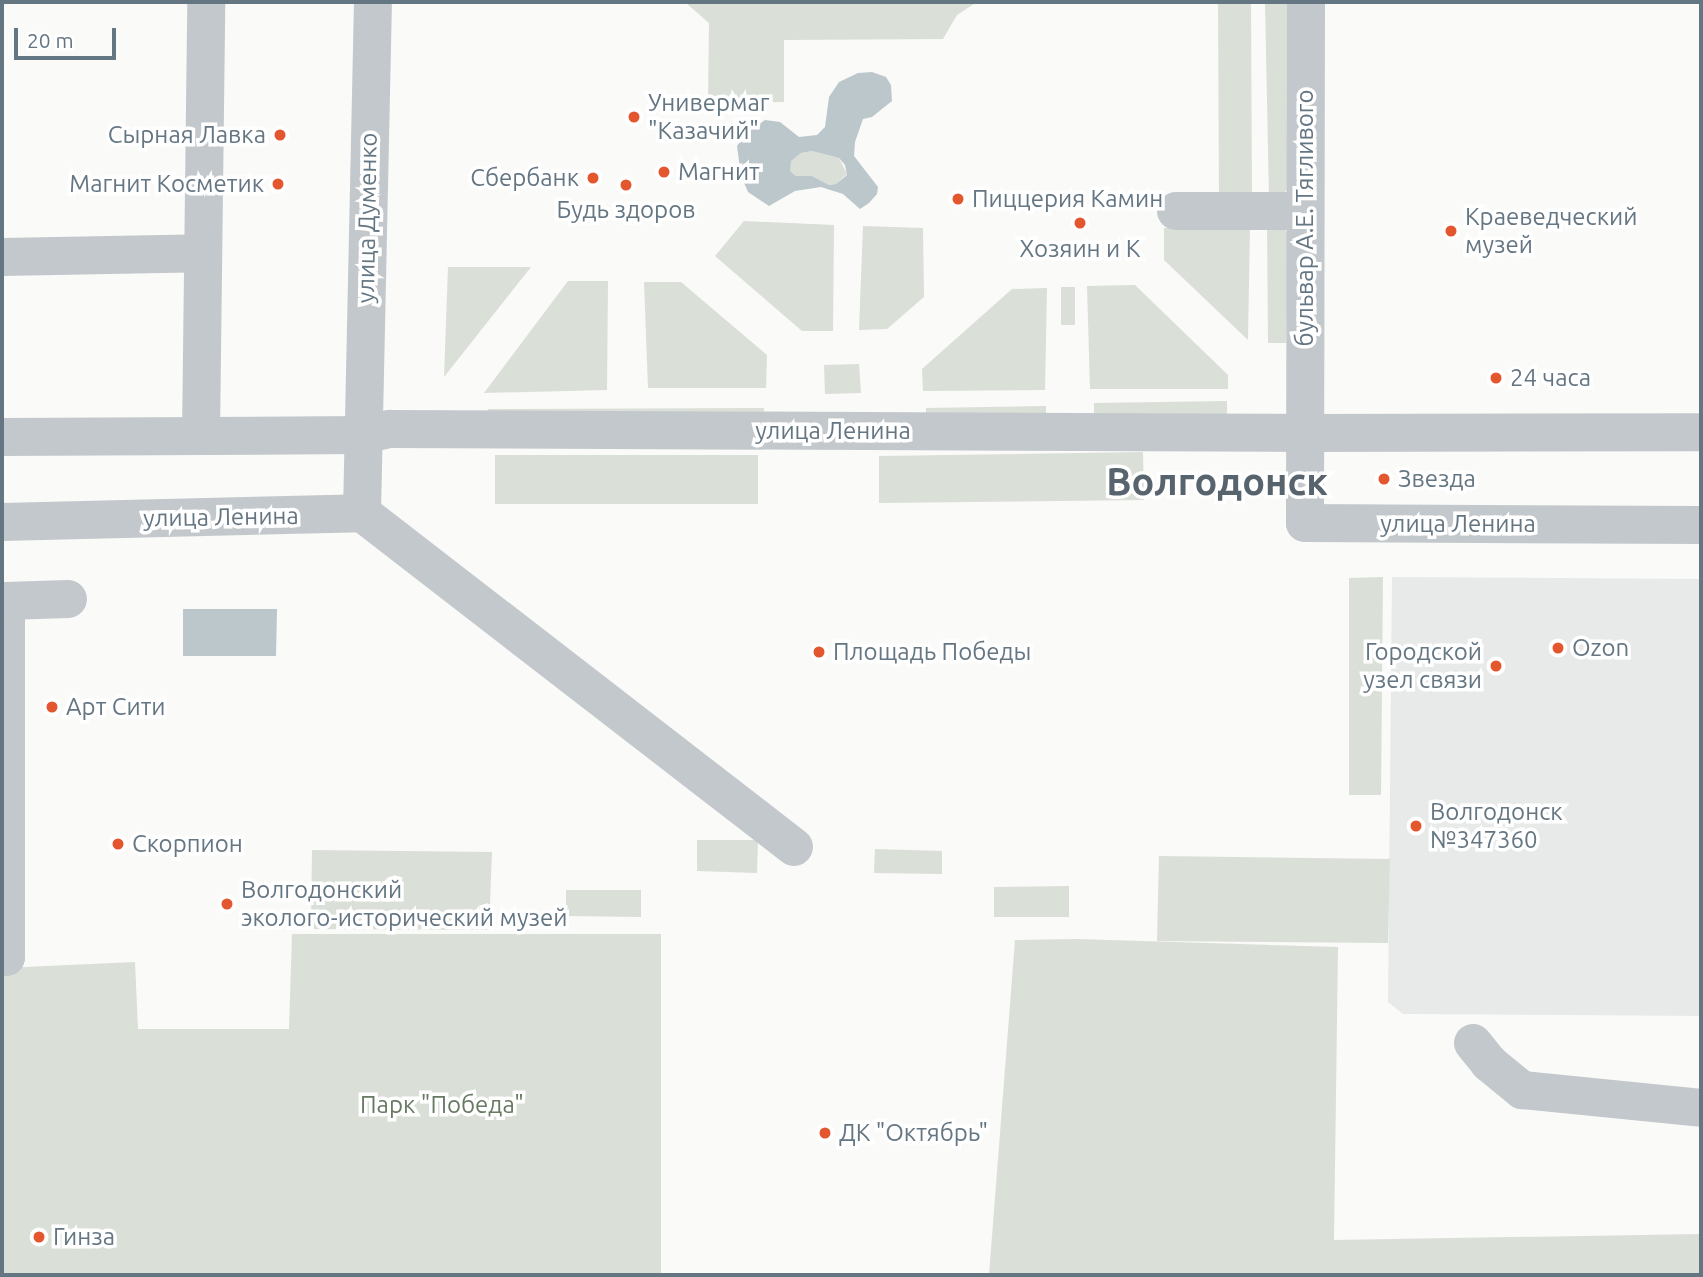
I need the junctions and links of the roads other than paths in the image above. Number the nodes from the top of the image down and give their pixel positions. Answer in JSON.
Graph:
{"nodes":[{"id":1,"x":373,"y":2,"type":"edge"},
{"id":2,"x":1306,"y":2,"type":"edge"},
{"id":3,"x":206,"y":4,"type":"dead end"},
{"id":4,"x":1176,"y":211,"type":"dead end"},
{"id":5,"x":1305,"y":211,"type":"junction"},
{"id":6,"x":204,"y":253,"type":"junction"},
{"id":7,"x":2,"y":257,"type":"edge"},
{"id":8,"x":1701,"y":432,"type":"edge"},
{"id":9,"x":1304,"y":433,"type":"junction"},
{"id":10,"x":363,"y":435,"type":"junction"},
{"id":11,"x":201,"y":436,"type":"junction"},
{"id":12,"x":2,"y":437,"type":"edge"},
{"id":13,"x":362,"y":513,"type":"junction"},
{"id":14,"x":2,"y":522,"type":"edge"},
{"id":15,"x":1701,"y":525,"type":"edge"},
{"id":16,"x":68,"y":599,"type":"dead end"},
{"id":17,"x":4,"y":746,"type":"edge"},
{"id":18,"x":794,"y":847,"type":"dead end"},
{"id":19,"x":2,"y":957,"type":"edge"},
{"id":20,"x":1474,"y":1043,"type":"dead end"},
{"id":21,"x":1701,"y":1108,"type":"edge"}],
"edges":[{"from":1,"to":10,"type":"street","name":"улица Думенко"},
{"from":2,"to":5,"type":"street","name":"бульвар А.Е. Тягливого"},
{"from":3,"to":6,"type":"street"},
{"from":4,"to":5,"type":"street"},
{"from":5,"to":9,"type":"street","name":"бульвар А.Е. Тягливого"},
{"from":6,"to":7,"type":"street"},
{"from":6,"to":11,"type":"street"},
{"from":8,"to":9,"type":"street","name":"улица Ленина"},
{"from":9,"to":10,"type":"street","name":"улица Ленина"},
{"from":9,"to":15,"type":"street","name":"улица Ленина"},
{"from":10,"to":11,"type":"street","name":"улица Ленина"},
{"from":10,"to":13,"type":"street"},
{"from":11,"to":12,"type":"street","name":"улица Ленина"},
{"from":13,"to":14,"type":"street","name":"улица Ленина"},
{"from":13,"to":18,"type":"street"},
{"from":16,"to":17,"type":"street"},
{"from":17,"to":19,"type":"street"},
{"from":20,"to":21,"type":"street"}]}
